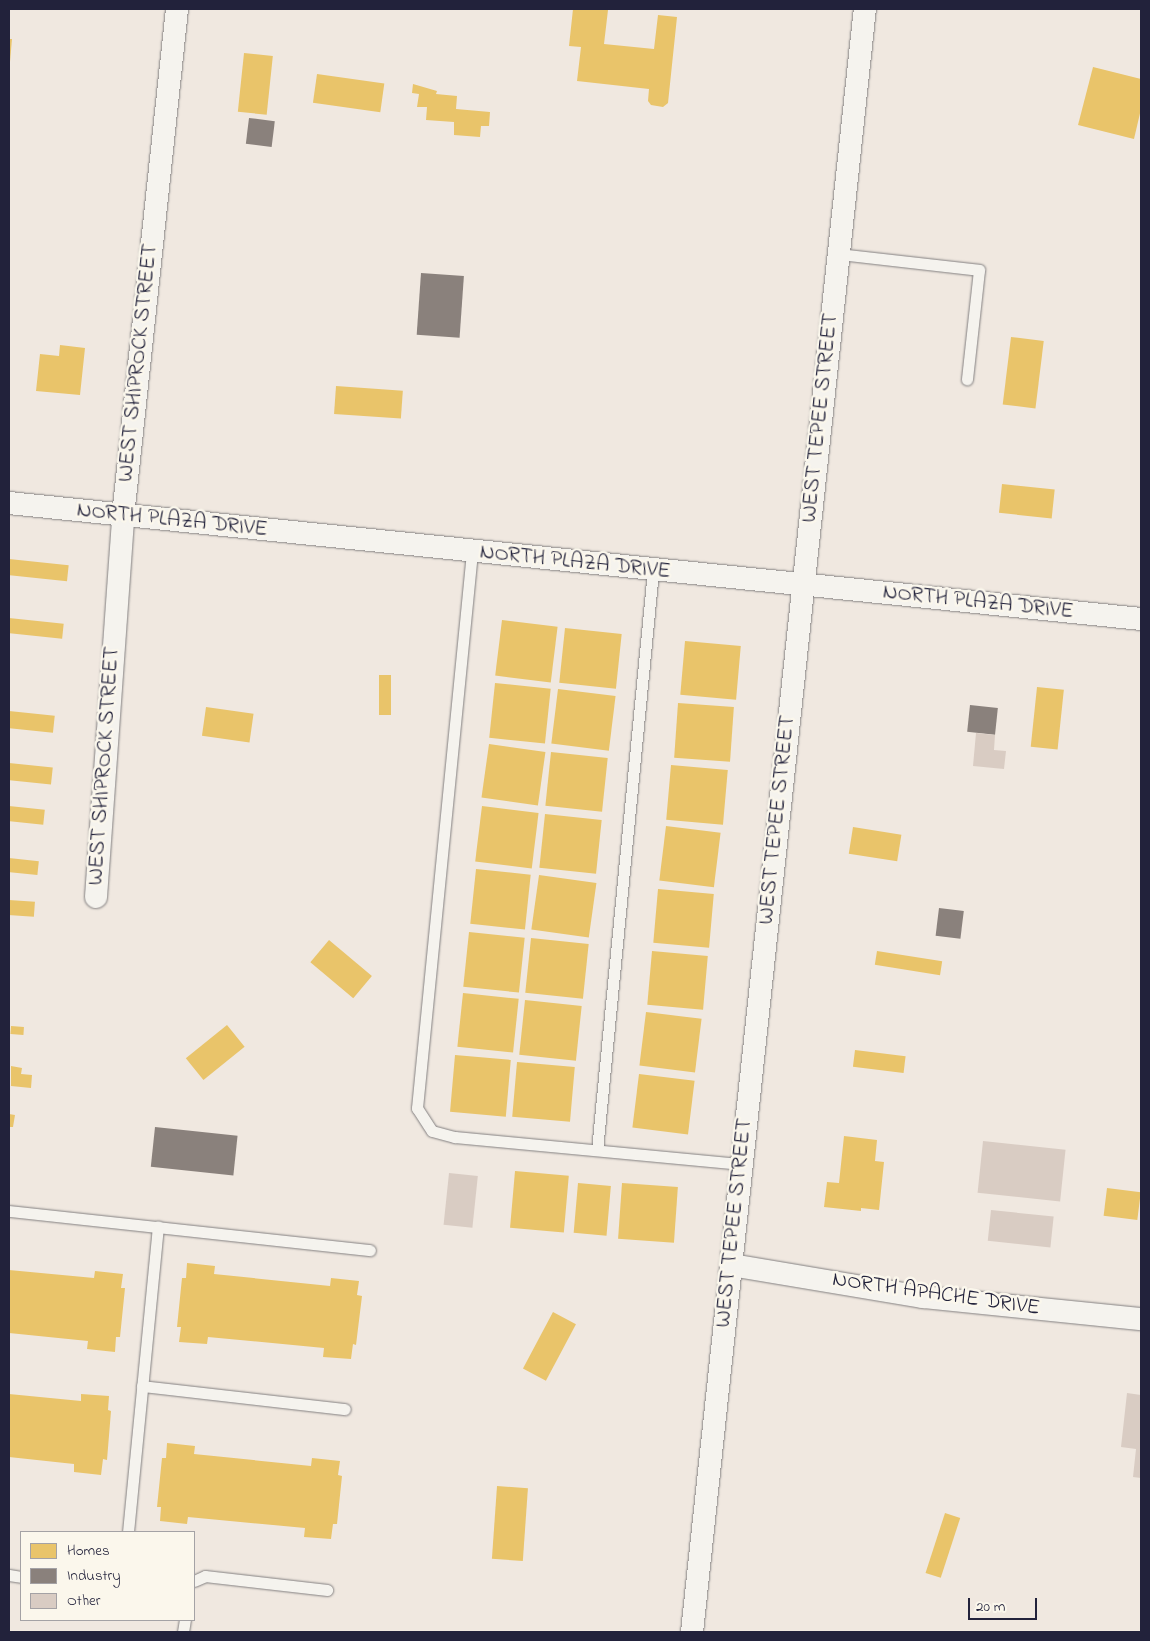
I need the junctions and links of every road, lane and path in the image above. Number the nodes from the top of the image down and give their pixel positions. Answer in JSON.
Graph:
{"nodes":[{"id":1,"x":177,"y":9,"type":"edge"},
{"id":2,"x":865,"y":9,"type":"edge"},
{"id":3,"x":839,"y":254,"type":"junction"},
{"id":4,"x":967,"y":379,"type":"dead end"},
{"id":5,"x":9,"y":503,"type":"edge"},
{"id":6,"x":123,"y":516,"type":"junction"},
{"id":7,"x":472,"y":552,"type":"junction"},
{"id":8,"x":653,"y":571,"type":"junction"},
{"id":9,"x":803,"y":586,"type":"junction"},
{"id":10,"x":1141,"y":619,"type":"edge"},
{"id":11,"x":96,"y":897,"type":"dead end"},
{"id":12,"x":597,"y":1150,"type":"junction"},
{"id":13,"x":742,"y":1164,"type":"junction"},
{"id":14,"x":9,"y":1211,"type":"edge"},
{"id":15,"x":158,"y":1226,"type":"junction"},
{"id":16,"x":370,"y":1250,"type":"dead end"},
{"id":17,"x":731,"y":1265,"type":"junction"},
{"id":18,"x":1141,"y":1319,"type":"edge"},
{"id":19,"x":142,"y":1386,"type":"junction"},
{"id":20,"x":346,"y":1409,"type":"dead end"},
{"id":21,"x":128,"y":1531,"type":"edge"},
{"id":22,"x":195,"y":1581,"type":"edge"},
{"id":23,"x":327,"y":1590,"type":"dead end"},
{"id":24,"x":692,"y":1632,"type":"edge"}],
"edges":[{"from":1,"to":6,"type":"street","name":"WEST SHIPROCK STREET"},
{"from":2,"to":3,"type":"street","name":"WEST TEPEE STREET"},
{"from":3,"to":4,"type":"lane"},
{"from":3,"to":9,"type":"street","name":"WEST TEPEE STREET"},
{"from":5,"to":6,"type":"street","name":"NORTH PLAZA DRIVE"},
{"from":6,"to":7,"type":"street","name":"NORTH PLAZA DRIVE"},
{"from":6,"to":11,"type":"street","name":"WEST SHIPROCK STREET"},
{"from":7,"to":8,"type":"street","name":"NORTH PLAZA DRIVE"},
{"from":7,"to":12,"type":"lane"},
{"from":8,"to":9,"type":"street","name":"NORTH PLAZA DRIVE"},
{"from":8,"to":12,"type":"lane"},
{"from":9,"to":10,"type":"street","name":"NORTH PLAZA DRIVE"},
{"from":9,"to":13,"type":"street","name":"WEST TEPEE STREET"},
{"from":12,"to":13,"type":"lane"},
{"from":13,"to":17,"type":"street","name":"WEST TEPEE STREET"},
{"from":14,"to":15,"type":"lane"},
{"from":15,"to":16,"type":"lane"},
{"from":15,"to":19,"type":"lane"},
{"from":17,"to":18,"type":"street","name":"NORTH APACHE DRIVE"},
{"from":17,"to":24,"type":"street","name":"WEST TEPEE STREET"},
{"from":19,"to":20,"type":"lane"},
{"from":19,"to":21,"type":"lane"},
{"from":22,"to":23,"type":"lane"}]}
